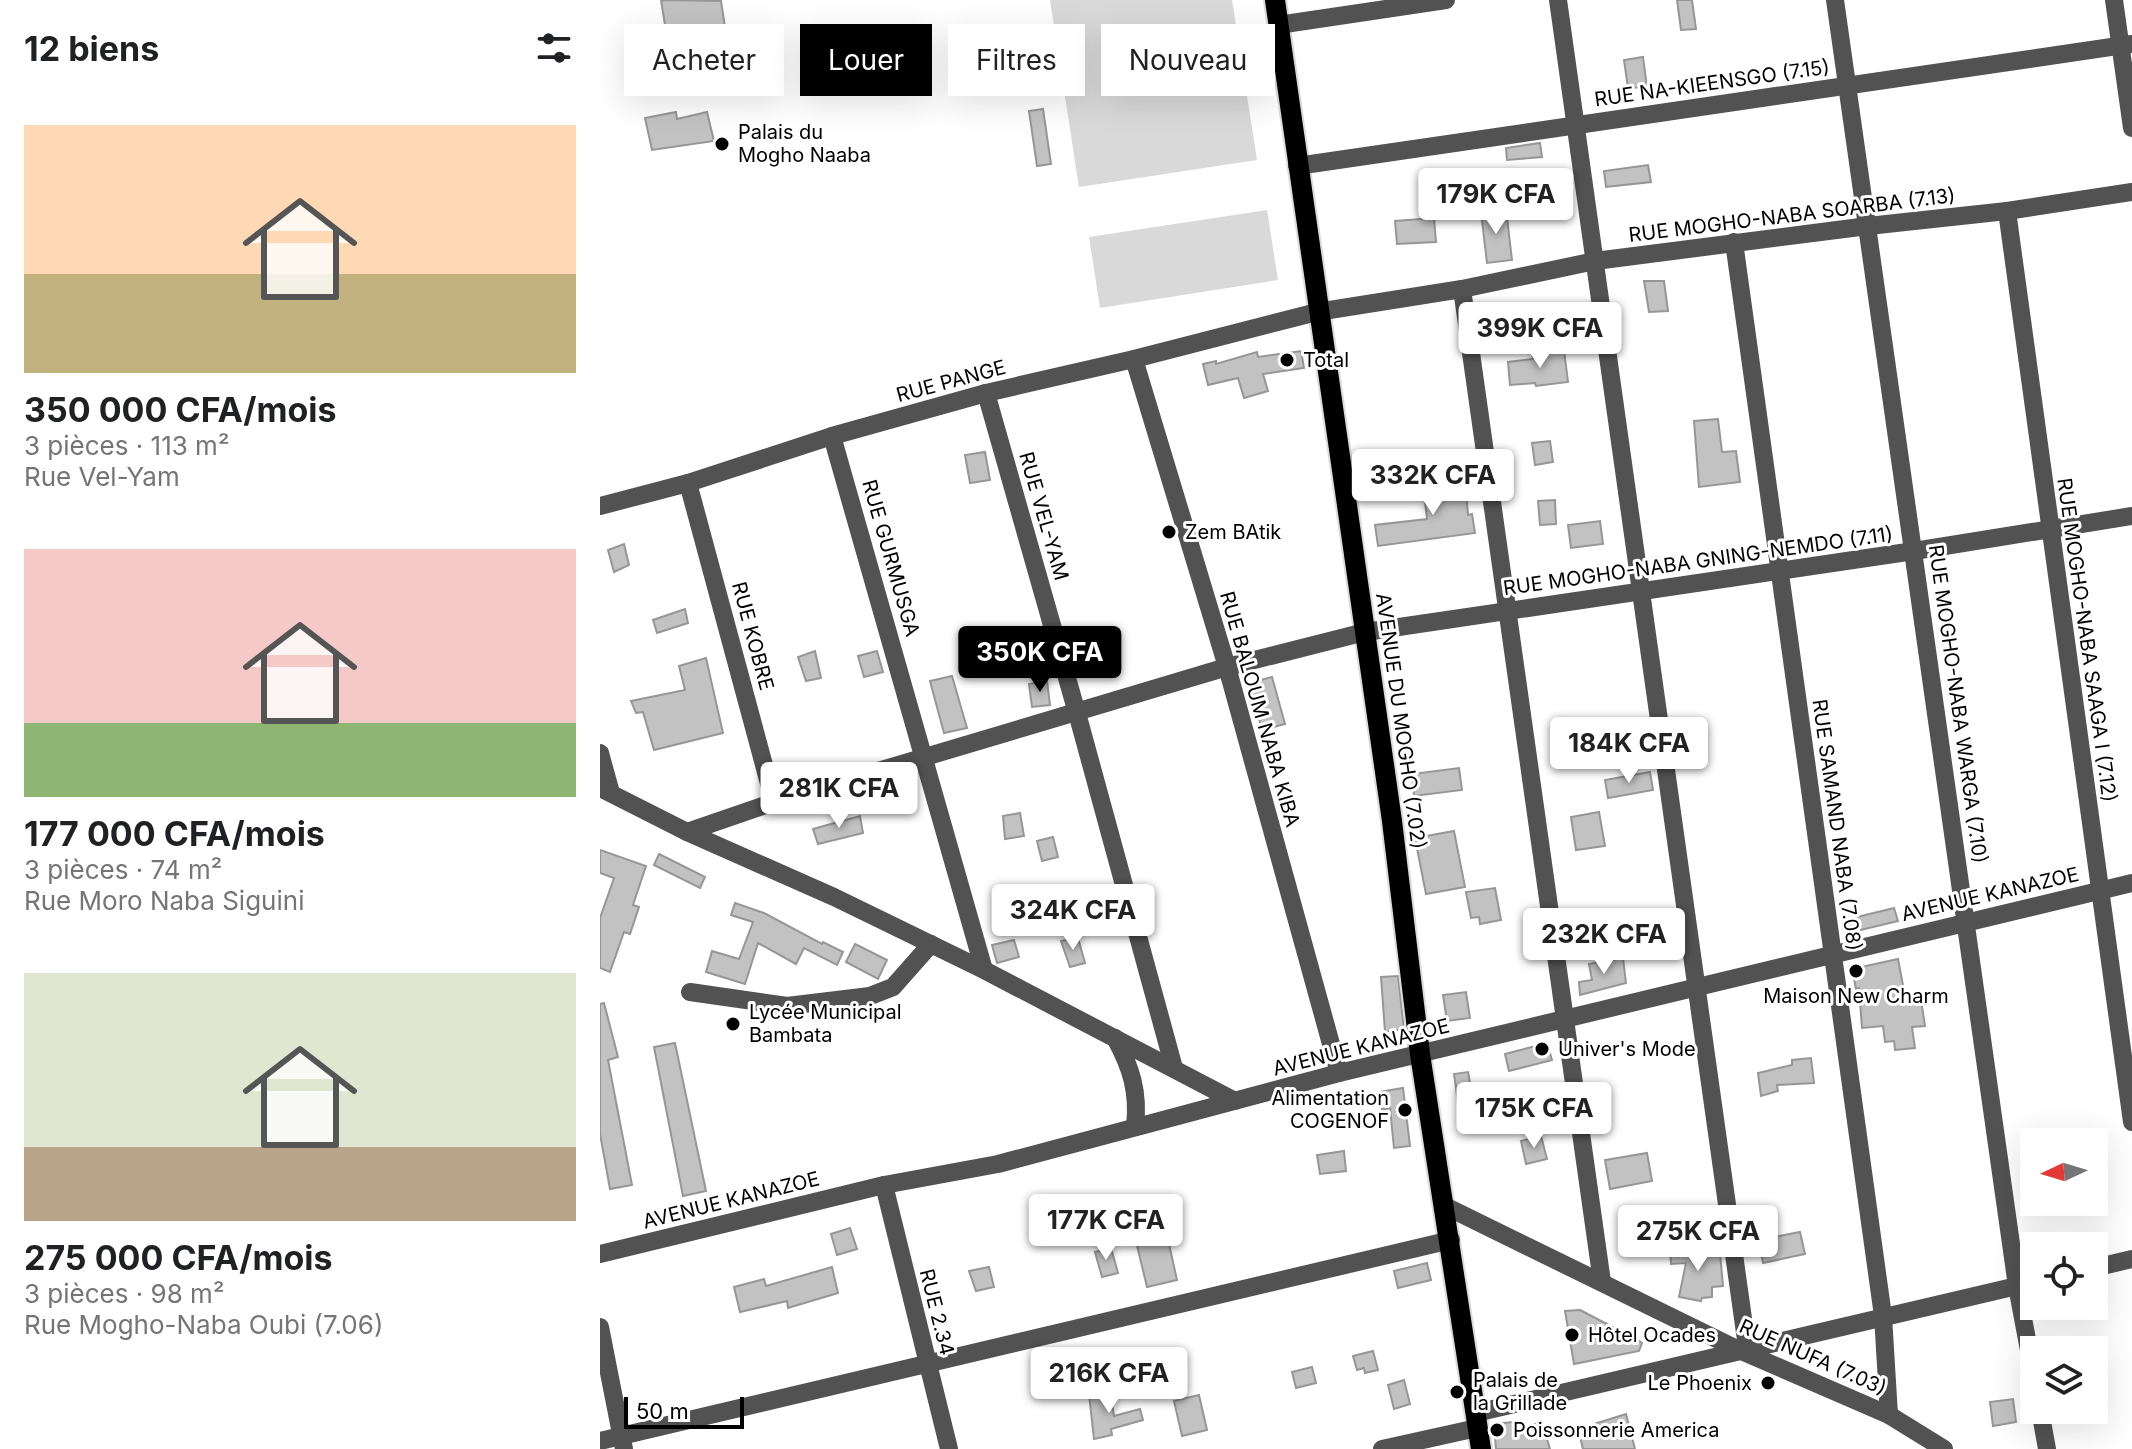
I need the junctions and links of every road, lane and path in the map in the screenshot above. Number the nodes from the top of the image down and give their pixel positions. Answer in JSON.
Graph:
{"nodes":[{"id":1,"x":1275,"y":0,"type":"edge"},
{"id":2,"x":1446,"y":0,"type":"edge"},
{"id":3,"x":1558,"y":0,"type":"edge"},
{"id":4,"x":1835,"y":0,"type":"edge"},
{"id":5,"x":2114,"y":0,"type":"edge"},
{"id":6,"x":1278,"y":25,"type":"junction"},
{"id":7,"x":2126,"y":45,"type":"edge"},
{"id":8,"x":1847,"y":86,"type":"junction"},
{"id":9,"x":1575,"y":125,"type":"junction"},
{"id":10,"x":2132,"y":128,"type":"edge"},
{"id":11,"x":1297,"y":166,"type":"junction"},
{"id":12,"x":2132,"y":192,"type":"edge"},
{"id":13,"x":2007,"y":211,"type":"junction"},
{"id":14,"x":1868,"y":226,"type":"junction"},
{"id":15,"x":1734,"y":242,"type":"junction"},
{"id":16,"x":1595,"y":261,"type":"junction"},
{"id":17,"x":1462,"y":289,"type":"junction"},
{"id":18,"x":1317,"y":312,"type":"junction"},
{"id":19,"x":1134,"y":359,"type":"junction"},
{"id":20,"x":986,"y":393,"type":"junction"},
{"id":21,"x":832,"y":436,"type":"junction"},
{"id":22,"x":688,"y":483,"type":"junction"},
{"id":23,"x":600,"y":506,"type":"edge"},
{"id":24,"x":2132,"y":516,"type":"edge"},
{"id":25,"x":2049,"y":528,"type":"junction"},
{"id":26,"x":1914,"y":551,"type":"junction"},
{"id":27,"x":1778,"y":571,"type":"junction"},
{"id":28,"x":1639,"y":591,"type":"junction"},
{"id":29,"x":1509,"y":611,"type":"junction"},
{"id":30,"x":1365,"y":632,"type":"junction"},
{"id":31,"x":1227,"y":667,"type":"junction"},
{"id":32,"x":1077,"y":713,"type":"junction"},
{"id":33,"x":600,"y":753,"type":"edge"},
{"id":34,"x":925,"y":756,"type":"junction"},
{"id":35,"x":605,"y":791,"type":"edge"},
{"id":36,"x":774,"y":802,"type":"junction"},
{"id":37,"x":687,"y":832,"type":"junction"},
{"id":38,"x":2132,"y":883,"type":"edge"},
{"id":39,"x":2100,"y":890,"type":"junction"},
{"id":40,"x":1966,"y":921,"type":"junction"},
{"id":41,"x":931,"y":944,"type":"junction"},
{"id":42,"x":1833,"y":955,"type":"junction"},
{"id":43,"x":984,"y":970,"type":"junction"},
{"id":44,"x":1696,"y":988,"type":"junction"},
{"id":45,"x":690,"y":992,"type":"dead end"},
{"id":46,"x":1564,"y":1020,"type":"junction"},
{"id":47,"x":1115,"y":1038,"type":"junction"},
{"id":48,"x":1420,"y":1054,"type":"junction"},
{"id":49,"x":1174,"y":1068,"type":"junction"},
{"id":50,"x":1339,"y":1073,"type":"junction"},
{"id":51,"x":1235,"y":1101,"type":"junction"},
{"id":52,"x":2132,"y":1122,"type":"edge"},
{"id":53,"x":1135,"y":1126,"type":"junction"},
{"id":54,"x":884,"y":1185,"type":"junction"},
{"id":55,"x":1445,"y":1206,"type":"junction"},
{"id":56,"x":1451,"y":1240,"type":"junction"},
{"id":57,"x":2020,"y":1248,"type":"edge"},
{"id":58,"x":600,"y":1254,"type":"edge"},
{"id":59,"x":2132,"y":1259,"type":"edge"},
{"id":60,"x":2108,"y":1265,"type":"edge"},
{"id":61,"x":1602,"y":1282,"type":"junction"},
{"id":62,"x":2020,"y":1285,"type":"edge"},
{"id":63,"x":1883,"y":1316,"type":"junction"},
{"id":64,"x":600,"y":1327,"type":"edge"},
{"id":65,"x":1743,"y":1349,"type":"junction"},
{"id":66,"x":927,"y":1363,"type":"junction"},
{"id":67,"x":1889,"y":1415,"type":"junction"},
{"id":68,"x":1477,"y":1420,"type":"junction"},
{"id":69,"x":2043,"y":1424,"type":"edge"},
{"id":70,"x":600,"y":1441,"type":"edge"},
{"id":71,"x":623,"y":1442,"type":"edge"},
{"id":72,"x":949,"y":1449,"type":"edge"},
{"id":73,"x":1382,"y":1449,"type":"edge"},
{"id":74,"x":1481,"y":1449,"type":"edge"},
{"id":75,"x":1944,"y":1449,"type":"edge"},
{"id":76,"x":2047,"y":1449,"type":"edge"}],
"edges":[{"from":1,"to":6,"type":"main road","name":"AVENUE DU MOGHO (7.02)"},
{"from":2,"to":6,"type":"street"},
{"from":3,"to":9,"type":"street"},
{"from":4,"to":8,"type":"street","name":"RUE MOGHO-NABA WARGA (7.10)"},
{"from":5,"to":7,"type":"street"},
{"from":6,"to":11,"type":"main road","name":"AVENUE DU MOGHO (7.02)"},
{"from":7,"to":8,"type":"street","name":"RUE NA-KIEENSGO (7.15)"},
{"from":7,"to":10,"type":"street"},
{"from":8,"to":9,"type":"street","name":"RUE NA-KIEENSGO (7.15)"},
{"from":8,"to":14,"type":"street","name":"RUE MOGHO-NABA WARGA (7.10)"},
{"from":9,"to":11,"type":"street","name":"RUE NA-KIEENSGO (7.15)"},
{"from":9,"to":16,"type":"street"},
{"from":11,"to":18,"type":"main road","name":"AVENUE DU MOGHO (7.02)"},
{"from":12,"to":13,"type":"street","name":"RUE MOGHO-NABA SOARBA (7.13)"},
{"from":13,"to":14,"type":"street","name":"RUE MOGHO-NABA SOARBA (7.13)"},
{"from":13,"to":25,"type":"street","name":"RUE MOGHO-NABA SAAGA I (7.12)"},
{"from":14,"to":15,"type":"street","name":"RUE MOGHO-NABA SOARBA (7.13)"},
{"from":14,"to":26,"type":"street","name":"RUE MOGHO-NABA WARGA (7.10)"},
{"from":15,"to":16,"type":"street","name":"RUE MOGHO-NABA SOARBA (7.13)"},
{"from":15,"to":27,"type":"street","name":"RUE SAMAND NABA (7.08)"},
{"from":16,"to":17,"type":"street","name":"RUE MOGHO-NABA SOARBA (7.13)"},
{"from":16,"to":28,"type":"street"},
{"from":17,"to":18,"type":"street","name":"RUE MOGHO-NABA SOARBA (7.13)"},
{"from":17,"to":29,"type":"street"},
{"from":18,"to":19,"type":"street","name":"RUE PANGE"},
{"from":18,"to":30,"type":"main road","name":"AVENUE DU MOGHO (7.02)"},
{"from":19,"to":20,"type":"street","name":"RUE PANGE"},
{"from":19,"to":31,"type":"street","name":"RUE BALOUM NABA KIBA"},
{"from":20,"to":21,"type":"street","name":"RUE PANGE"},
{"from":20,"to":32,"type":"street","name":"RUE VEL-YAM"},
{"from":21,"to":22,"type":"street","name":"RUE PANGE"},
{"from":21,"to":34,"type":"street","name":"RUE GURMUSGA"},
{"from":22,"to":23,"type":"street","name":"RUE PANGE"},
{"from":22,"to":36,"type":"street","name":"RUE KOBRE"},
{"from":24,"to":25,"type":"street","name":"RUE MOGHO-NABA GNING-NEMDO (7.11)"},
{"from":25,"to":26,"type":"street","name":"RUE MOGHO-NABA GNING-NEMDO (7.11)"},
{"from":25,"to":39,"type":"street","name":"RUE MOGHO-NABA SAAGA I (7.12)"},
{"from":26,"to":27,"type":"street","name":"RUE MOGHO-NABA GNING-NEMDO (7.11)"},
{"from":26,"to":40,"type":"street","name":"RUE MOGHO-NABA WARGA (7.10)"},
{"from":27,"to":28,"type":"street","name":"RUE MOGHO-NABA GNING-NEMDO (7.11)"},
{"from":27,"to":42,"type":"street","name":"RUE SAMAND NABA (7.08)"},
{"from":28,"to":29,"type":"street","name":"RUE MOGHO-NABA GNING-NEMDO (7.11)"},
{"from":28,"to":44,"type":"street"},
{"from":29,"to":30,"type":"street","name":"RUE MOGHO-NABA GNING-NEMDO (7.11)"},
{"from":29,"to":46,"type":"street"},
{"from":30,"to":31,"type":"street","name":"RUE MOGHO-NABA GNING-NEMDO (7.11)"},
{"from":30,"to":48,"type":"main road","name":"AVENUE DU MOGHO (7.02)"},
{"from":31,"to":32,"type":"street","name":"RUE MOGHO-NABA GNING-NEMDO (7.11)"},
{"from":31,"to":50,"type":"street","name":"RUE BALOUM NABA KIBA"},
{"from":32,"to":34,"type":"street","name":"RUE MOGHO-NABA GNING-NEMDO (7.11)"},
{"from":32,"to":49,"type":"street","name":"RUE VEL-YAM"},
{"from":33,"to":35,"type":"street"},
{"from":34,"to":36,"type":"street","name":"RUE MOGHO-NABA GNING-NEMDO (7.11)"},
{"from":34,"to":43,"type":"street","name":"RUE GURMUSGA"},
{"from":35,"to":37,"type":"street"},
{"from":36,"to":37,"type":"street","name":"RUE MOGHO-NABA GNING-NEMDO (7.11)"},
{"from":37,"to":41,"type":"street"},
{"from":38,"to":39,"type":"street","name":"AVENUE KANAZOE"},
{"from":39,"to":40,"type":"street","name":"AVENUE KANAZOE"},
{"from":39,"to":52,"type":"street","name":"RUE MOGHO-NABA SAAGA I (7.12)"},
{"from":40,"to":42,"type":"street","name":"AVENUE KANAZOE"},
{"from":40,"to":57,"type":"street","name":"RUE MOGHO-NABA WARGA (7.10)"},
{"from":41,"to":43,"type":"street"},
{"from":41,"to":45,"type":"street"},
{"from":42,"to":44,"type":"street","name":"AVENUE KANAZOE"},
{"from":42,"to":63,"type":"street","name":"RUE SAMAND NABA (7.08)"},
{"from":43,"to":47,"type":"street"},
{"from":44,"to":46,"type":"street","name":"AVENUE KANAZOE"},
{"from":44,"to":65,"type":"street"},
{"from":46,"to":48,"type":"street","name":"AVENUE KANAZOE"},
{"from":46,"to":61,"type":"street"},
{"from":47,"to":49,"type":"street"},
{"from":47,"to":53,"type":"street"},
{"from":48,"to":50,"type":"street","name":"AVENUE KANAZOE"},
{"from":48,"to":55,"type":"main road","name":"AVENUE DU MOGHO (7.02)"},
{"from":49,"to":51,"type":"street"},
{"from":50,"to":51,"type":"street","name":"AVENUE KANAZOE"},
{"from":51,"to":53,"type":"street","name":"AVENUE KANAZOE"},
{"from":53,"to":54,"type":"street","name":"AVENUE KANAZOE"},
{"from":54,"to":58,"type":"street","name":"AVENUE KANAZOE"},
{"from":54,"to":66,"type":"street","name":"RUE 2.34"},
{"from":55,"to":56,"type":"main road","name":"AVENUE DU MOGHO (7.02)"},
{"from":55,"to":61,"type":"street","name":"RUE NUFA (7.03)"},
{"from":56,"to":66,"type":"street"},
{"from":56,"to":68,"type":"main road","name":"AVENUE DU MOGHO (7.02)"},
{"from":59,"to":60,"type":"street"},
{"from":61,"to":65,"type":"street","name":"RUE NUFA (7.03)"},
{"from":62,"to":63,"type":"street"},
{"from":63,"to":65,"type":"street"},
{"from":63,"to":67,"type":"street","name":"RUE SAMAND NABA (7.08)"},
{"from":64,"to":71,"type":"street"},
{"from":65,"to":67,"type":"street","name":"RUE NUFA (7.03)"},
{"from":65,"to":68,"type":"street"},
{"from":66,"to":71,"type":"street"},
{"from":66,"to":72,"type":"street","name":"RUE 2.34"},
{"from":67,"to":75,"type":"street","name":"RUE NUFA (7.03)"},
{"from":68,"to":73,"type":"street"},
{"from":68,"to":74,"type":"main road","name":"AVENUE DU MOGHO (7.02)"},
{"from":69,"to":76,"type":"street"},
{"from":70,"to":71,"type":"street"}]}
